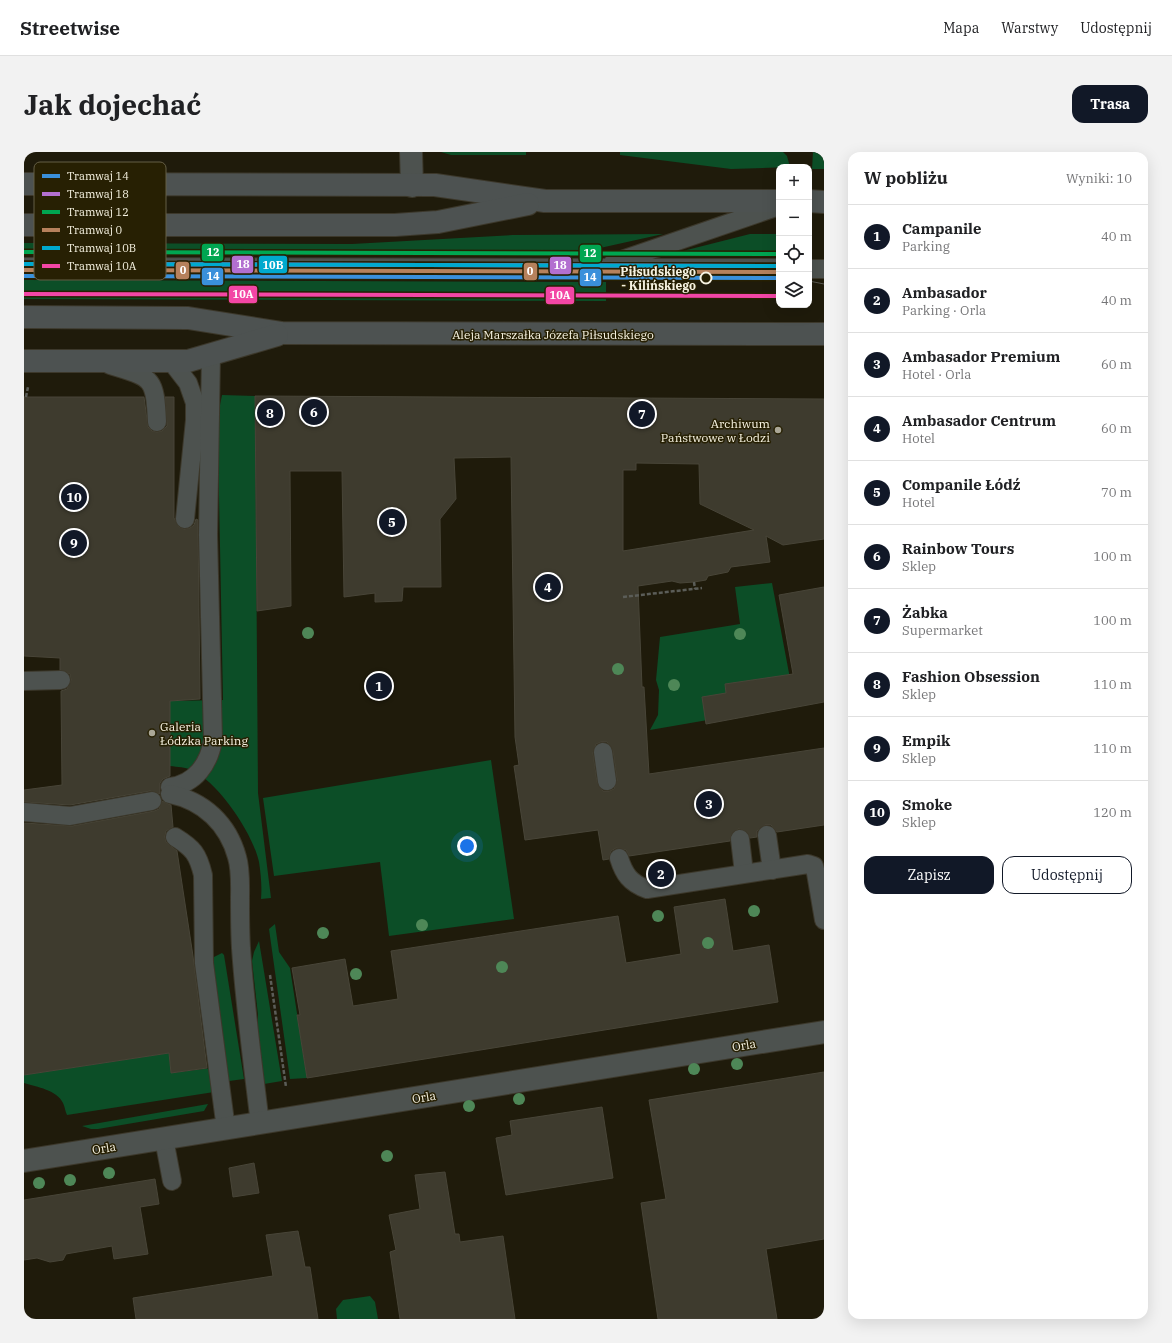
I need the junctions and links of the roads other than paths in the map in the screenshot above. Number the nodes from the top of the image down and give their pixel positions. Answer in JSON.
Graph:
{"nodes":[{"id":1,"x":411,"y":152,"type":"edge"},
{"id":2,"x":24,"y":184,"type":"edge"},
{"id":3,"x":34,"y":184,"type":"edge"},
{"id":4,"x":166,"y":185,"type":"edge"},
{"id":5,"x":412,"y":186,"type":"junction"},
{"id":6,"x":545,"y":201,"type":"junction"},
{"id":7,"x":776,"y":201,"type":"edge"},
{"id":8,"x":812,"y":201,"type":"edge"},
{"id":9,"x":824,"y":202,"type":"edge"},
{"id":10,"x":776,"y":207,"type":"edge"},
{"id":11,"x":166,"y":225,"type":"edge"},
{"id":12,"x":24,"y":267,"type":"edge"},
{"id":13,"x":34,"y":267,"type":"edge"},
{"id":14,"x":166,"y":267,"type":"edge"},
{"id":15,"x":599,"y":268,"type":"junction"},
{"id":16,"x":776,"y":268,"type":"edge"},
{"id":17,"x":812,"y":269,"type":"edge"},
{"id":18,"x":824,"y":269,"type":"edge"},
{"id":19,"x":24,"y":317,"type":"edge"},
{"id":20,"x":282,"y":333,"type":"junction"},
{"id":21,"x":824,"y":334,"type":"edge"},
{"id":22,"x":211,"y":354,"type":"junction"},
{"id":23,"x":24,"y":361,"type":"edge"},
{"id":24,"x":171,"y":361,"type":"junction"},
{"id":25,"x":101,"y":362,"type":"junction"},
{"id":26,"x":157,"y":422,"type":"dead end"},
{"id":27,"x":185,"y":519,"type":"dead end"},
{"id":28,"x":61,"y":680,"type":"dead end"},
{"id":29,"x":24,"y":681,"type":"edge"},
{"id":30,"x":603,"y":752,"type":"dead end"},
{"id":31,"x":607,"y":781,"type":"dead end"},
{"id":32,"x":152,"y":802,"type":"dead end"},
{"id":33,"x":24,"y":812,"type":"edge"},
{"id":34,"x":767,"y":835,"type":"dead end"},
{"id":35,"x":174,"y":837,"type":"dead end"},
{"id":36,"x":740,"y":839,"type":"dead end"},
{"id":37,"x":619,"y":858,"type":"dead end"},
{"id":38,"x":772,"y":870,"type":"junction"},
{"id":39,"x":744,"y":873,"type":"junction"},
{"id":40,"x":824,"y":920,"type":"edge"},
{"id":41,"x":824,"y":1032,"type":"edge"},
{"id":42,"x":260,"y":1124,"type":"junction"},
{"id":43,"x":226,"y":1129,"type":"junction"},
{"id":44,"x":164,"y":1139,"type":"junction"},
{"id":45,"x":24,"y":1161,"type":"edge"},
{"id":46,"x":172,"y":1181,"type":"dead end"}],
"edges":[{"from":1,"to":5,"type":"street"},
{"from":2,"to":3,"type":"main road"},
{"from":4,"to":5,"type":"main road"},
{"from":5,"to":6,"type":"main road"},
{"from":6,"to":7,"type":"main road"},
{"from":6,"to":11,"type":"main road"},
{"from":8,"to":9,"type":"main road"},
{"from":10,"to":15,"type":"lane"},
{"from":12,"to":13,"type":"lane"},
{"from":14,"to":15,"type":"lane"},
{"from":15,"to":16,"type":"lane"},
{"from":17,"to":18,"type":"lane"},
{"from":19,"to":20,"type":"main road","name":"Aleja Marszałka Józefa Piłsudskiego"},
{"from":20,"to":21,"type":"main road","name":"Aleja Marszałka Józefa Piłsudskiego"},
{"from":20,"to":22,"type":"main road","name":"Aleja Marszałka Józefa Piłsudskiego"},
{"from":22,"to":24,"type":"main road","name":"Aleja Marszałka Józefa Piłsudskiego"},
{"from":22,"to":42,"type":"lane"},
{"from":23,"to":25,"type":"main road","name":"Aleja Marszałka Józefa Piłsudskiego"},
{"from":24,"to":25,"type":"main road","name":"Aleja Marszałka Józefa Piłsudskiego"},
{"from":24,"to":27,"type":"lane"},
{"from":25,"to":26,"type":"lane"},
{"from":28,"to":29,"type":"lane"},
{"from":30,"to":31,"type":"lane"},
{"from":32,"to":33,"type":"lane"},
{"from":34,"to":38,"type":"lane"},
{"from":35,"to":43,"type":"lane"},
{"from":36,"to":39,"type":"lane"},
{"from":37,"to":39,"type":"lane"},
{"from":38,"to":39,"type":"lane"},
{"from":38,"to":40,"type":"lane"},
{"from":41,"to":42,"type":"street","name":"Orla"},
{"from":42,"to":43,"type":"street","name":"Orla"},
{"from":43,"to":44,"type":"street","name":"Orla"},
{"from":44,"to":45,"type":"street","name":"Orla"},
{"from":44,"to":46,"type":"lane"}]}
